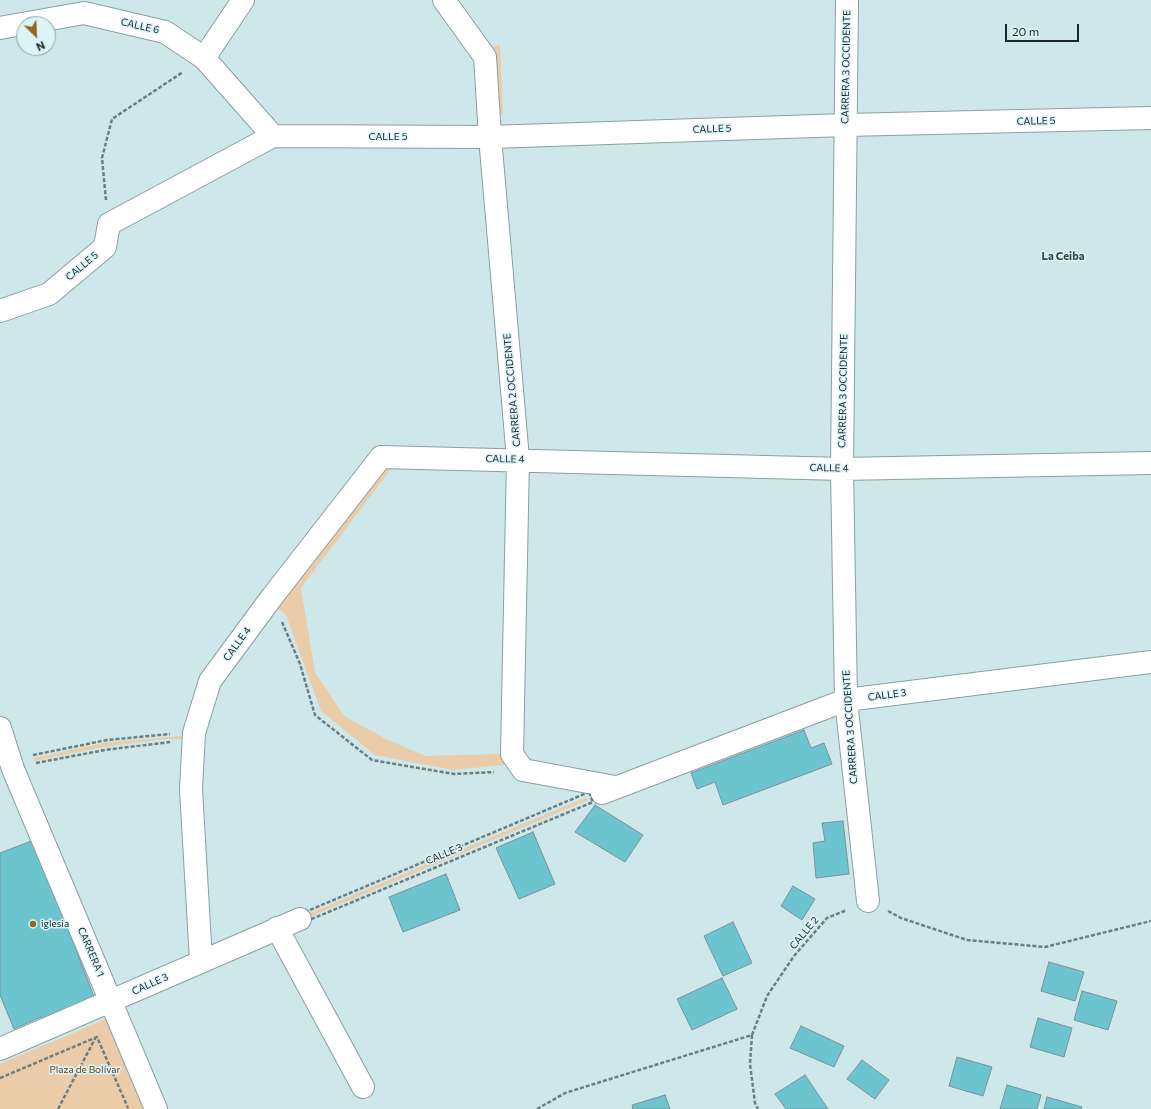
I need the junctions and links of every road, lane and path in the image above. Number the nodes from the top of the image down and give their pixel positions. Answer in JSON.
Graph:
{"nodes":[{"id":1,"x":243,"y":0,"type":"edge"},
{"id":2,"x":444,"y":0,"type":"edge"},
{"id":3,"x":847,"y":0,"type":"edge"},
{"id":4,"x":0,"y":28,"type":"edge"},
{"id":5,"x":204,"y":58,"type":"junction"},
{"id":6,"x":1151,"y":118,"type":"edge"},
{"id":7,"x":845,"y":125,"type":"junction"},
{"id":8,"x":273,"y":136,"type":"junction"},
{"id":9,"x":490,"y":137,"type":"junction"},
{"id":10,"x":108,"y":224,"type":"junction"},
{"id":11,"x":0,"y":311,"type":"edge"},
{"id":12,"x":518,"y":459,"type":"junction"},
{"id":13,"x":1151,"y":463,"type":"edge"},
{"id":14,"x":842,"y":469,"type":"junction"},
{"id":15,"x":266,"y":605,"type":"junction"},
{"id":16,"x":1151,"y":662,"type":"edge"},
{"id":17,"x":846,"y":700,"type":"junction"},
{"id":18,"x":0,"y":728,"type":"edge"},
{"id":19,"x":194,"y":737,"type":"junction"},
{"id":20,"x":10,"y":768,"type":"edge"},
{"id":21,"x":523,"y":770,"type":"junction"},
{"id":22,"x":615,"y":786,"type":"junction"},
{"id":23,"x":591,"y":797,"type":"junction"},
{"id":24,"x":868,"y":901,"type":"junction"},
{"id":25,"x":300,"y":919,"type":"junction"},
{"id":26,"x":1151,"y":921,"type":"edge"},
{"id":27,"x":278,"y":928,"type":"junction"},
{"id":28,"x":200,"y":961,"type":"junction"},
{"id":29,"x":111,"y":1002,"type":"junction"},
{"id":30,"x":752,"y":1035,"type":"junction"},
{"id":31,"x":97,"y":1037,"type":"junction"},
{"id":32,"x":0,"y":1049,"type":"edge"},
{"id":33,"x":0,"y":1078,"type":"edge"},
{"id":34,"x":363,"y":1086,"type":"dead end"},
{"id":35,"x":58,"y":1109,"type":"edge"},
{"id":36,"x":128,"y":1109,"type":"edge"},
{"id":37,"x":156,"y":1109,"type":"edge"},
{"id":38,"x":537,"y":1109,"type":"edge"},
{"id":39,"x":758,"y":1109,"type":"edge"}],
"edges":[{"from":1,"to":5,"type":"street"},
{"from":2,"to":9,"type":"street","name":"CARRERA 2 OCCIDENTE"},
{"from":3,"to":7,"type":"street","name":"CARRERA 3 OCCIDENTE"},
{"from":4,"to":5,"type":"street","name":"CALLE 6"},
{"from":5,"to":8,"type":"street"},
{"from":5,"to":10,"type":"path"},
{"from":6,"to":7,"type":"street","name":"CALLE 5"},
{"from":7,"to":9,"type":"street","name":"CALLE 5"},
{"from":7,"to":14,"type":"street","name":"CARRERA 3 OCCIDENTE"},
{"from":8,"to":9,"type":"street","name":"CALLE 5"},
{"from":8,"to":10,"type":"street","name":"CALLE 5"},
{"from":9,"to":12,"type":"street","name":"CARRERA 2 OCCIDENTE"},
{"from":10,"to":11,"type":"street","name":"CALLE 5"},
{"from":12,"to":14,"type":"street","name":"CALLE 4"},
{"from":12,"to":15,"type":"street","name":"CALLE 4"},
{"from":12,"to":21,"type":"street","name":"CARRERA 2 OCCIDENTE"},
{"from":13,"to":14,"type":"street","name":"CALLE 4"},
{"from":14,"to":17,"type":"street","name":"CARRERA 3 OCCIDENTE"},
{"from":15,"to":19,"type":"street","name":"CALLE 4"},
{"from":15,"to":21,"type":"path"},
{"from":16,"to":17,"type":"street","name":"CALLE 3"},
{"from":17,"to":22,"type":"street","name":"CALLE 3"},
{"from":17,"to":24,"type":"street","name":"CARRERA 3 OCCIDENTE"},
{"from":18,"to":20,"type":"street","name":"CARRERA 1"},
{"from":19,"to":20,"type":"path"},
{"from":19,"to":20,"type":"path"},
{"from":19,"to":28,"type":"street","name":"CALLE 4"},
{"from":20,"to":29,"type":"street","name":"CARRERA 1"},
{"from":21,"to":22,"type":"street"},
{"from":22,"to":23,"type":"street","name":"CALLE 3"},
{"from":23,"to":25,"type":"path","name":"CALLE 3"},
{"from":23,"to":25,"type":"path","name":"CALLE 3"},
{"from":24,"to":26,"type":"path"},
{"from":24,"to":30,"type":"path","name":"CALLE 2"},
{"from":25,"to":27,"type":"street","name":"CALLE 3"},
{"from":27,"to":28,"type":"street","name":"CALLE 3"},
{"from":27,"to":34,"type":"street"},
{"from":28,"to":29,"type":"street","name":"CALLE 3"},
{"from":29,"to":32,"type":"street","name":"CALLE 3"},
{"from":29,"to":37,"type":"street","name":"CARRERA 1"},
{"from":30,"to":38,"type":"path"},
{"from":30,"to":39,"type":"path","name":"CALLE 2"},
{"from":31,"to":33,"type":"path"},
{"from":31,"to":35,"type":"path"},
{"from":31,"to":36,"type":"path"}]}
